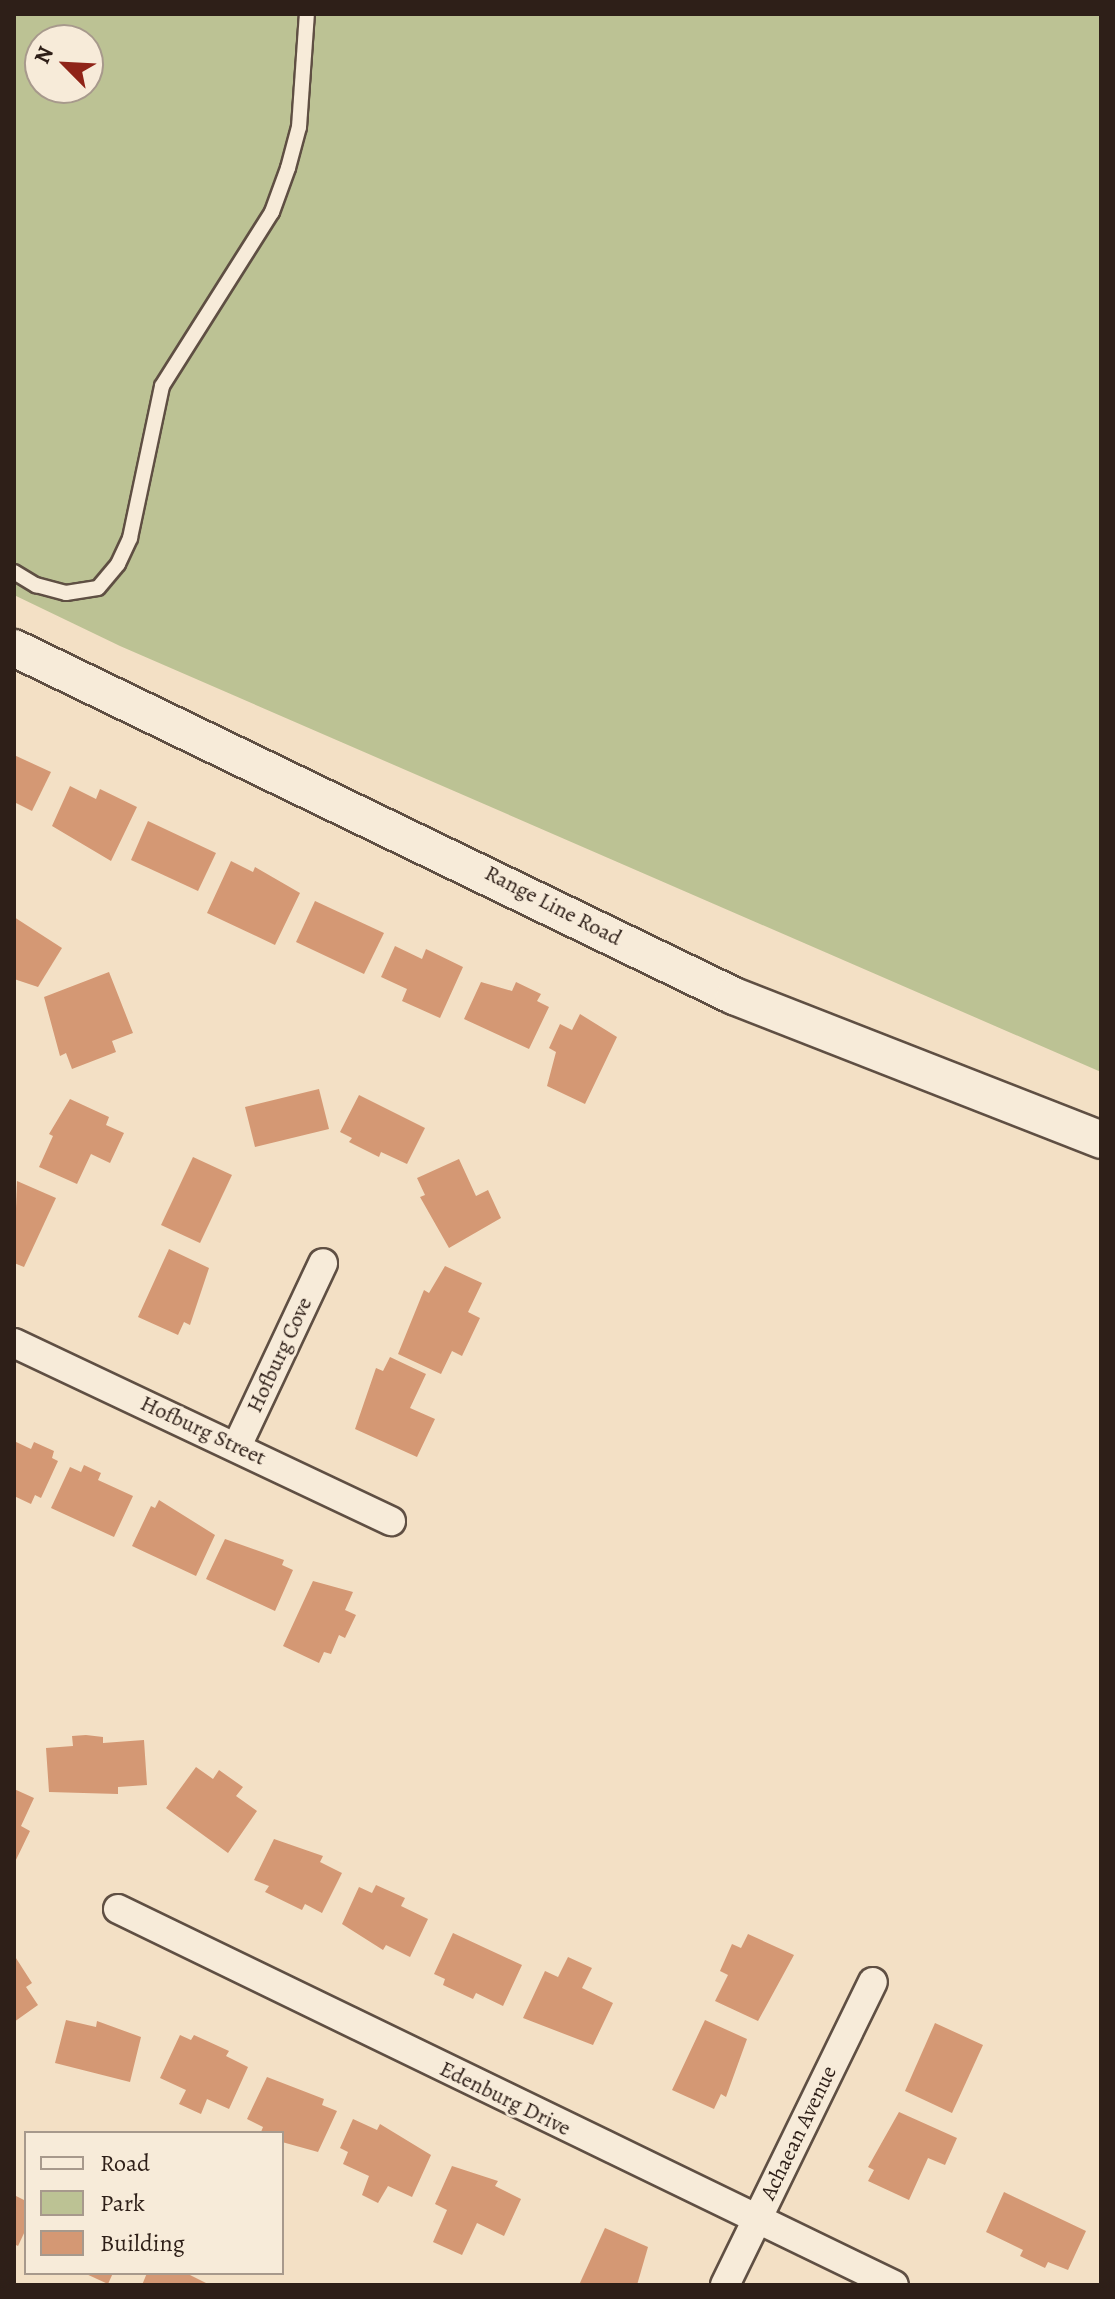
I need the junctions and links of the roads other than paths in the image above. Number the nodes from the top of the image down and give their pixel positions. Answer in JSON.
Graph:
{"nodes":[{"id":1,"x":307,"y":14,"type":"edge"},
{"id":2,"x":14,"y":572,"type":"edge"},
{"id":3,"x":14,"y":648,"type":"edge"},
{"id":4,"x":1101,"y":1140,"type":"edge"},
{"id":5,"x":323,"y":1263,"type":"dead end"},
{"id":6,"x":14,"y":1343,"type":"edge"},
{"id":7,"x":237,"y":1446,"type":"junction"},
{"id":8,"x":391,"y":1521,"type":"dead end"},
{"id":9,"x":118,"y":1909,"type":"dead end"},
{"id":10,"x":873,"y":1982,"type":"dead end"},
{"id":11,"x":755,"y":2221,"type":"junction"},
{"id":12,"x":725,"y":2285,"type":"edge"},
{"id":13,"x":894,"y":2285,"type":"edge"}],
"edges":[{"from":1,"to":2,"type":"lane"},
{"from":3,"to":4,"type":"street","name":"Range Line Road"},
{"from":5,"to":7,"type":"street","name":"Hofburg Cove"},
{"from":6,"to":7,"type":"street","name":"Hofburg Street"},
{"from":7,"to":8,"type":"street","name":"Hofburg Street"},
{"from":9,"to":11,"type":"street","name":"Edenburg Drive"},
{"from":10,"to":11,"type":"street","name":"Achaean Avenue"},
{"from":11,"to":12,"type":"street","name":"Achaean Avenue"},
{"from":11,"to":13,"type":"street","name":"Edenburg Drive"}]}
